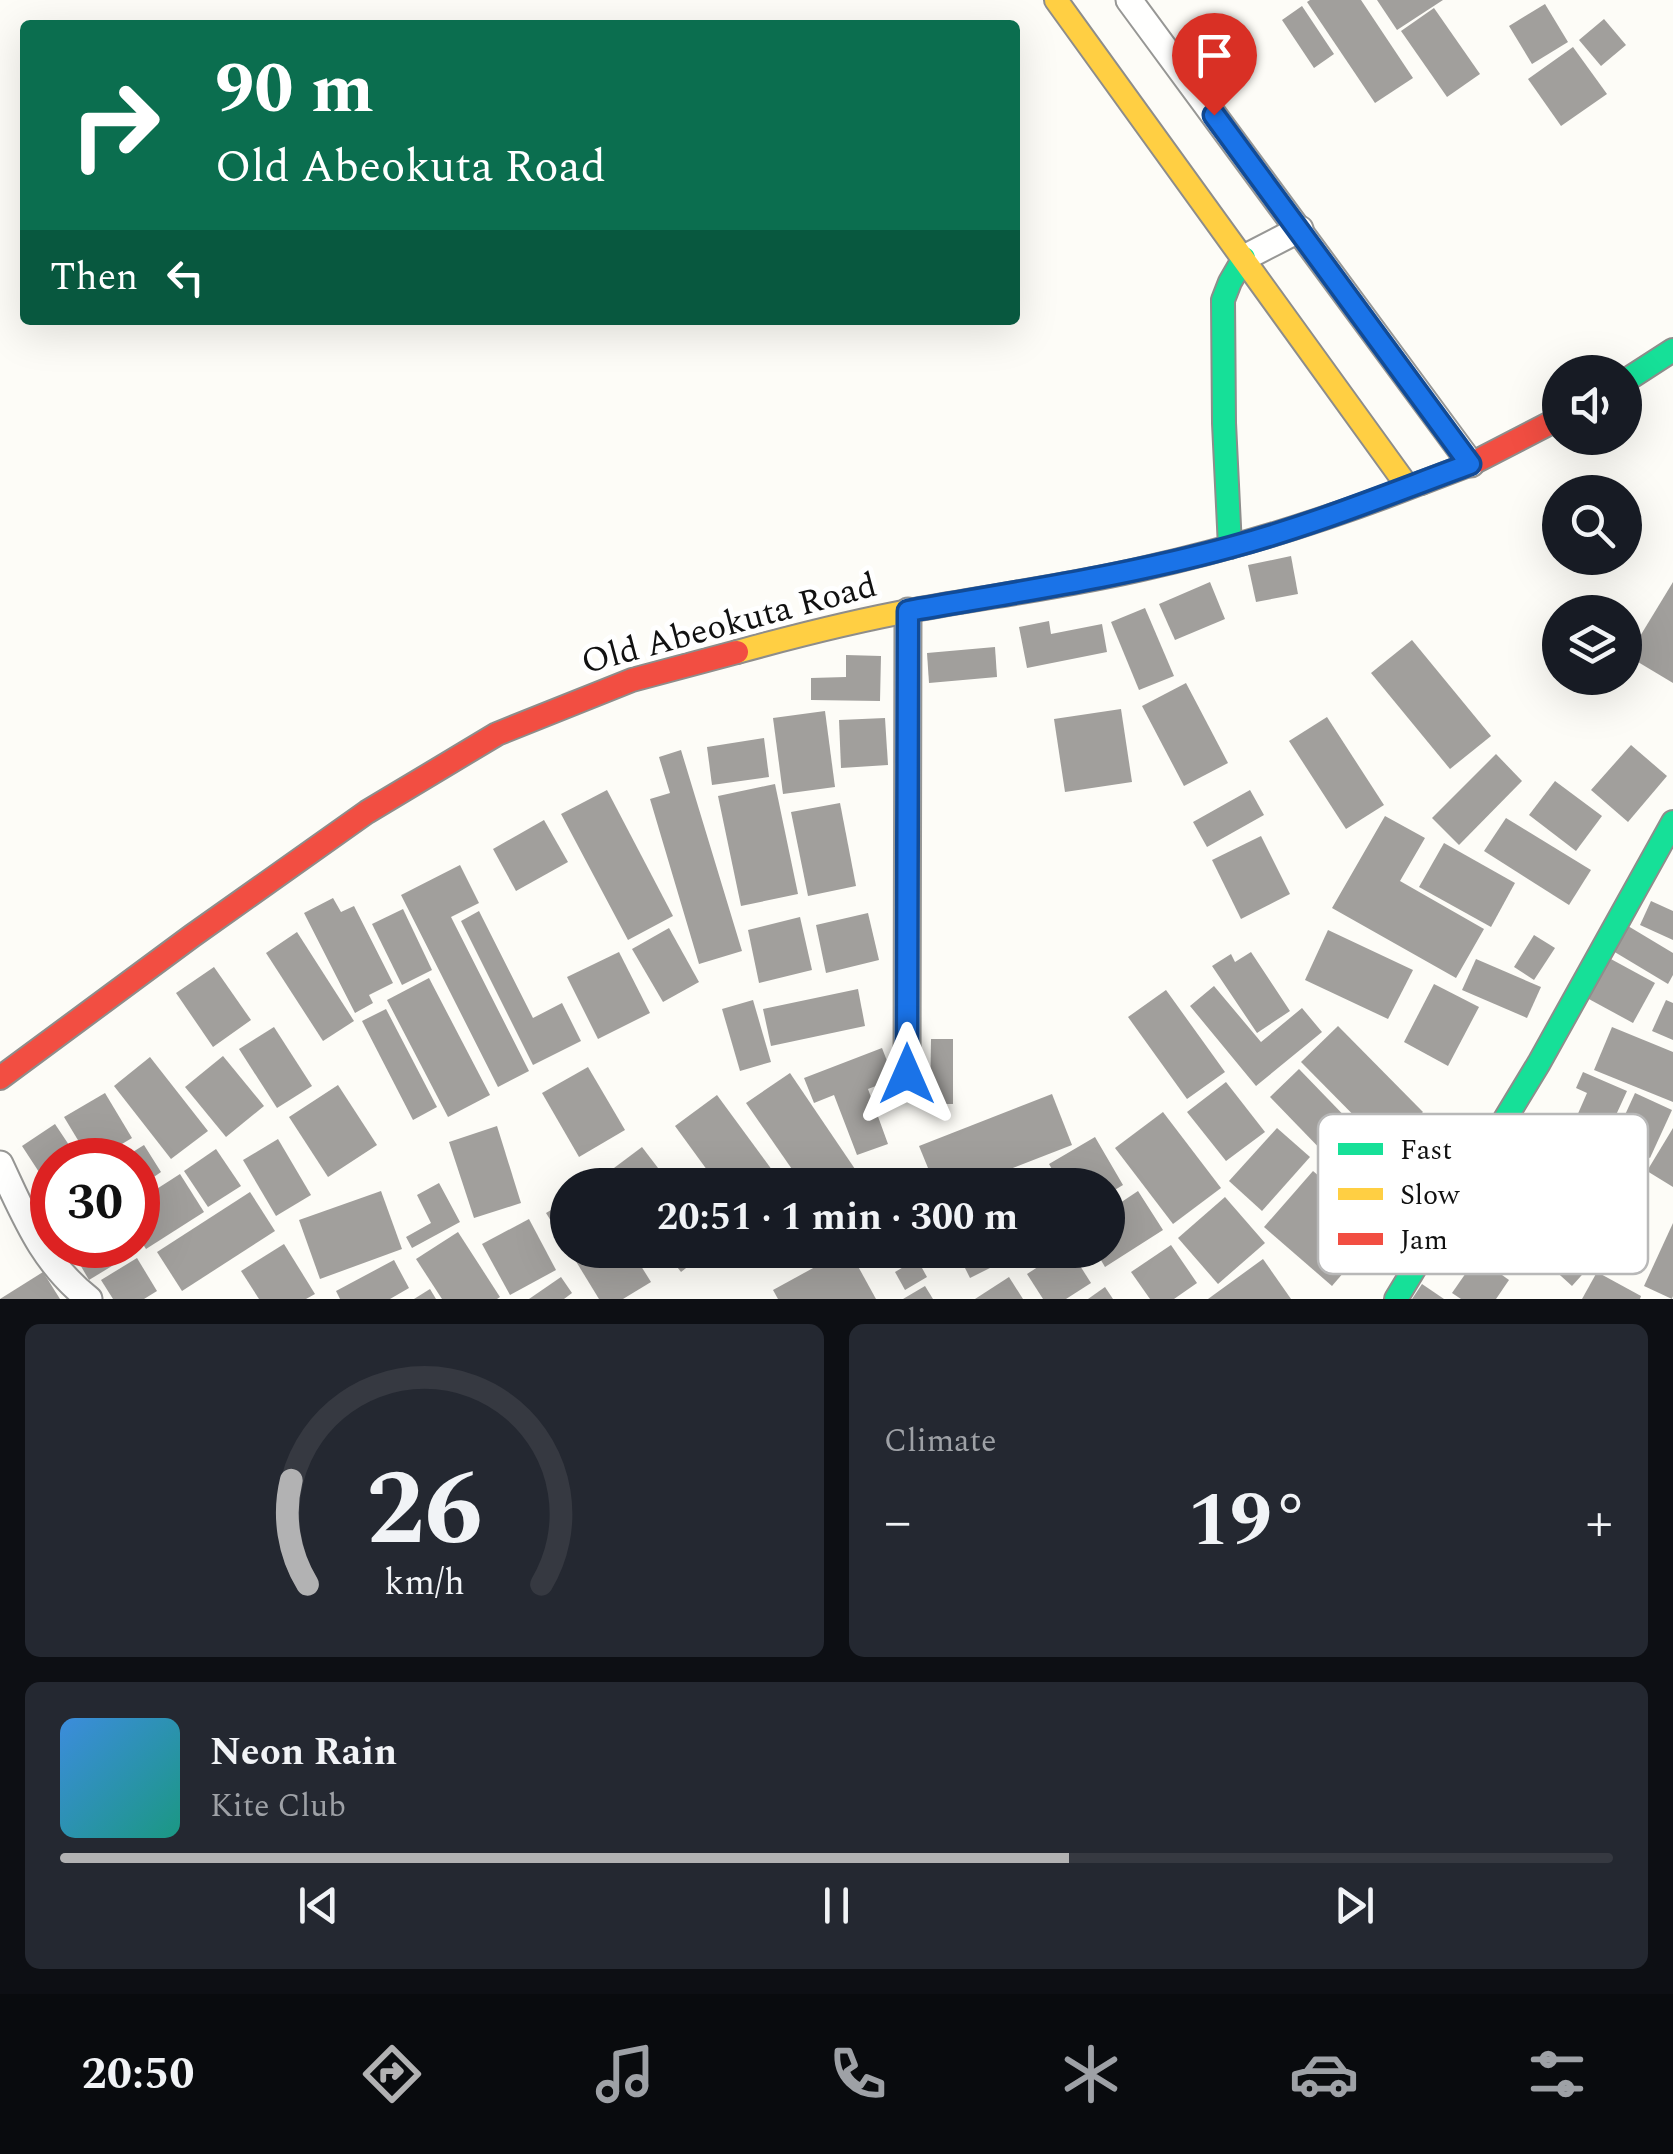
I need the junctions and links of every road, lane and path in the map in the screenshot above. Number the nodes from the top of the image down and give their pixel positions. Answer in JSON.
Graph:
{"nodes":[{"id":1,"x":1056,"y":0,"type":"edge"},
{"id":2,"x":1129,"y":0,"type":"edge"},
{"id":3,"x":1300,"y":229,"type":"junction"},
{"id":4,"x":1244,"y":258,"type":"junction"},
{"id":5,"x":1673,"y":350,"type":"edge"},
{"id":6,"x":1642,"y":370,"type":"edge"},
{"id":7,"x":1542,"y":427,"type":"edge"},
{"id":8,"x":1470,"y":464,"type":"junction"},
{"id":9,"x":1408,"y":487,"type":"junction"},
{"id":10,"x":1230,"y":547,"type":"junction"},
{"id":11,"x":908,"y":611,"type":"junction"},
{"id":12,"x":1673,"y":822,"type":"edge"},
{"id":13,"x":907,"y":1074,"type":"dead end"},
{"id":14,"x":0,"y":1078,"type":"edge"},
{"id":15,"x":1510,"y":1114,"type":"edge"},
{"id":16,"x":0,"y":1164,"type":"edge"},
{"id":17,"x":1412,"y":1274,"type":"edge"},
{"id":18,"x":89,"y":1299,"type":"edge"},
{"id":19,"x":1396,"y":1299,"type":"edge"}],
"edges":[{"from":1,"to":4,"type":"main road"},
{"from":2,"to":3,"type":"street"},
{"from":3,"to":4,"type":"street"},
{"from":3,"to":8,"type":"street"},
{"from":4,"to":9,"type":"main road"},
{"from":4,"to":10,"type":"main road"},
{"from":5,"to":6,"type":"main road"},
{"from":7,"to":8,"type":"main road","name":"Old Abeokuta Road"},
{"from":8,"to":9,"type":"main road","name":"Old Abeokuta Road"},
{"from":9,"to":10,"type":"main road","name":"Old Abeokuta Road"},
{"from":10,"to":11,"type":"main road","name":"Old Abeokuta Road"},
{"from":11,"to":13,"type":"street"},
{"from":11,"to":14,"type":"main road","name":"Old Abeokuta Road"},
{"from":12,"to":15,"type":"main road"},
{"from":16,"to":18,"type":"street"},
{"from":17,"to":19,"type":"main road"}]}
